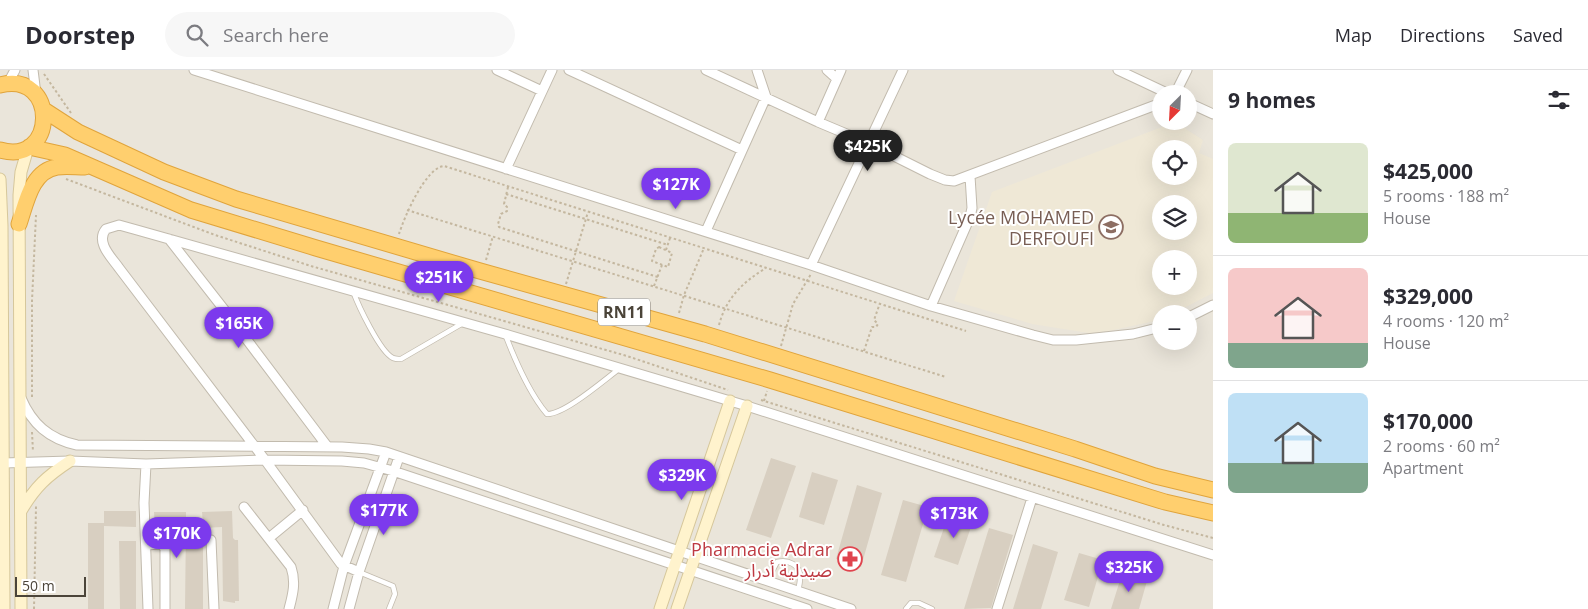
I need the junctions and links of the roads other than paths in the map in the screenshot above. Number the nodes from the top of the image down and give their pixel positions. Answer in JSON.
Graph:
{"nodes":[{"id":1,"x":33,"y":70,"type":"edge"},
{"id":2,"x":194,"y":70,"type":"edge"},
{"id":3,"x":226,"y":70,"type":"edge"},
{"id":4,"x":497,"y":70,"type":"edge"},
{"id":5,"x":552,"y":70,"type":"edge"},
{"id":6,"x":569,"y":70,"type":"edge"},
{"id":7,"x":706,"y":70,"type":"edge"},
{"id":8,"x":756,"y":70,"type":"edge"},
{"id":9,"x":827,"y":70,"type":"edge"},
{"id":10,"x":841,"y":70,"type":"edge"},
{"id":11,"x":902,"y":70,"type":"edge"},
{"id":12,"x":1118,"y":70,"type":"edge"},
{"id":13,"x":1187,"y":70,"type":"edge"},
{"id":14,"x":7,"y":79,"type":"edge"},
{"id":15,"x":222,"y":79,"type":"junction"},
{"id":16,"x":837,"y":79,"type":"junction"},
{"id":17,"x":1180,"y":85,"type":"edge"},
{"id":18,"x":1152,"y":86,"type":"edge"},
{"id":19,"x":542,"y":91,"type":"junction"},
{"id":20,"x":36,"y":95,"type":"junction"},
{"id":21,"x":766,"y":97,"type":"junction"},
{"id":22,"x":1152,"y":106,"type":"edge"},
{"id":23,"x":1198,"y":107,"type":"edge"},
{"id":24,"x":44,"y":110,"type":"junction"},
{"id":25,"x":1213,"y":114,"type":"edge"},
{"id":26,"x":818,"y":122,"type":"junction"},
{"id":27,"x":868,"y":143,"type":"junction"},
{"id":28,"x":28,"y":147,"type":"junction"},
{"id":29,"x":0,"y":150,"type":"edge"},
{"id":30,"x":742,"y":150,"type":"junction"},
{"id":31,"x":89,"y":167,"type":"junction"},
{"id":32,"x":506,"y":169,"type":"junction"},
{"id":33,"x":970,"y":176,"type":"junction"},
{"id":34,"x":0,"y":179,"type":"edge"},
{"id":35,"x":19,"y":224,"type":"junction"},
{"id":36,"x":706,"y":232,"type":"junction"},
{"id":37,"x":168,"y":239,"type":"junction"},
{"id":38,"x":814,"y":265,"type":"junction"},
{"id":39,"x":353,"y":291,"type":"junction"},
{"id":40,"x":1213,"y":305,"type":"edge"},
{"id":41,"x":931,"y":306,"type":"junction"},
{"id":42,"x":1197,"y":313,"type":"edge"},
{"id":43,"x":465,"y":323,"type":"junction"},
{"id":44,"x":1152,"y":329,"type":"edge"},
{"id":45,"x":506,"y":334,"type":"junction"},
{"id":46,"x":620,"y":368,"type":"junction"},
{"id":47,"x":20,"y":395,"type":"junction"},
{"id":48,"x":733,"y":397,"type":"junction"},
{"id":49,"x":751,"y":402,"type":"junction"},
{"id":50,"x":254,"y":446,"type":"junction"},
{"id":51,"x":327,"y":446,"type":"junction"},
{"id":52,"x":386,"y":452,"type":"junction"},
{"id":53,"x":400,"y":457,"type":"junction"},
{"id":54,"x":266,"y":460,"type":"junction"},
{"id":55,"x":70,"y":461,"type":"junction"},
{"id":56,"x":21,"y":462,"type":"junction"},
{"id":57,"x":3,"y":463,"type":"junction"},
{"id":58,"x":146,"y":464,"type":"junction"},
{"id":59,"x":379,"y":467,"type":"junction"},
{"id":60,"x":394,"y":471,"type":"junction"},
{"id":61,"x":1213,"y":490,"type":"edge"},
{"id":62,"x":1032,"y":498,"type":"junction"},
{"id":63,"x":244,"y":507,"type":"dead end"},
{"id":64,"x":303,"y":510,"type":"junction"},
{"id":65,"x":20,"y":512,"type":"junction"},
{"id":66,"x":1213,"y":513,"type":"edge"},
{"id":67,"x":269,"y":538,"type":"junction"},
{"id":68,"x":211,"y":540,"type":"dead end"},
{"id":69,"x":146,"y":545,"type":"junction"},
{"id":70,"x":679,"y":551,"type":"junction"},
{"id":71,"x":1213,"y":555,"type":"edge"},
{"id":72,"x":694,"y":556,"type":"junction"},
{"id":73,"x":674,"y":565,"type":"junction"},
{"id":74,"x":344,"y":566,"type":"junction"},
{"id":75,"x":690,"y":570,"type":"junction"},
{"id":76,"x":359,"y":572,"type":"junction"},
{"id":77,"x":767,"y":581,"type":"junction"},
{"id":78,"x":798,"y":591,"type":"junction"},
{"id":79,"x":847,"y":608,"type":"edge"},
{"id":80,"x":4,"y":609,"type":"edge"},
{"id":81,"x":21,"y":609,"type":"edge"},
{"id":82,"x":148,"y":609,"type":"edge"},
{"id":83,"x":165,"y":609,"type":"edge"},
{"id":84,"x":214,"y":609,"type":"edge"},
{"id":85,"x":289,"y":609,"type":"edge"},
{"id":86,"x":336,"y":609,"type":"edge"},
{"id":87,"x":349,"y":609,"type":"edge"},
{"id":88,"x":389,"y":609,"type":"edge"},
{"id":89,"x":660,"y":609,"type":"edge"},
{"id":90,"x":677,"y":609,"type":"edge"},
{"id":91,"x":807,"y":609,"type":"edge"},
{"id":92,"x":906,"y":609,"type":"edge"},
{"id":93,"x":932,"y":609,"type":"edge"},
{"id":94,"x":997,"y":609,"type":"edge"}],
"edges":[{"from":1,"to":20,"type":"street"},
{"from":2,"to":15,"type":"street"},
{"from":3,"to":15,"type":"street"},
{"from":4,"to":19,"type":"street"},
{"from":5,"to":19,"type":"street"},
{"from":6,"to":30,"type":"street"},
{"from":7,"to":21,"type":"street"},
{"from":8,"to":21,"type":"street"},
{"from":9,"to":16,"type":"street"},
{"from":10,"to":16,"type":"street"},
{"from":11,"to":27,"type":"street"},
{"from":12,"to":18,"type":"street"},
{"from":13,"to":17,"type":"street"},
{"from":14,"to":20,"type":"highway"},
{"from":15,"to":32,"type":"street"},
{"from":16,"to":26,"type":"street"},
{"from":19,"to":32,"type":"street"},
{"from":20,"to":24,"type":"highway","number":"RN11"},
{"from":21,"to":26,"type":"street"},
{"from":21,"to":30,"type":"street"},
{"from":22,"to":33,"type":"street"},
{"from":23,"to":25,"type":"street"},
{"from":24,"to":28,"type":"highway"},
{"from":24,"to":61,"type":"highway","number":"RN11"},
{"from":26,"to":27,"type":"street"},
{"from":27,"to":33,"type":"street"},
{"from":27,"to":38,"type":"street"},
{"from":28,"to":29,"type":"highway","number":"RN11"},
{"from":28,"to":31,"type":"highway","number":"RN11"},
{"from":28,"to":35,"type":"main road"},
{"from":30,"to":36,"type":"street"},
{"from":31,"to":35,"type":"highway"},
{"from":31,"to":66,"type":"highway","number":"RN11"},
{"from":32,"to":36,"type":"street"},
{"from":33,"to":41,"type":"street"},
{"from":34,"to":57,"type":"main road"},
{"from":35,"to":47,"type":"main road"},
{"from":36,"to":38,"type":"street"},
{"from":37,"to":39,"type":"street"},
{"from":37,"to":50,"type":"street"},
{"from":37,"to":51,"type":"street"},
{"from":38,"to":41,"type":"street"},
{"from":39,"to":43,"type":"street"},
{"from":39,"to":43,"type":"lane"},
{"from":40,"to":42,"type":"street"},
{"from":41,"to":44,"type":"street"},
{"from":43,"to":45,"type":"street"},
{"from":45,"to":46,"type":"street"},
{"from":45,"to":46,"type":"lane"},
{"from":46,"to":48,"type":"street"},
{"from":47,"to":50,"type":"street"},
{"from":47,"to":56,"type":"main road"},
{"from":48,"to":49,"type":"street"},
{"from":48,"to":70,"type":"main road"},
{"from":49,"to":62,"type":"street"},
{"from":49,"to":72,"type":"main road"},
{"from":50,"to":51,"type":"street"},
{"from":50,"to":54,"type":"street"},
{"from":51,"to":52,"type":"street"},
{"from":52,"to":53,"type":"street"},
{"from":52,"to":59,"type":"street"},
{"from":53,"to":60,"type":"street"},
{"from":53,"to":70,"type":"street"},
{"from":54,"to":58,"type":"street"},
{"from":54,"to":59,"type":"street"},
{"from":54,"to":64,"type":"street"},
{"from":55,"to":56,"type":"street"},
{"from":55,"to":58,"type":"street"},
{"from":55,"to":65,"type":"main road"},
{"from":56,"to":57,"type":"street"},
{"from":56,"to":65,"type":"main road"},
{"from":57,"to":80,"type":"main road"},
{"from":58,"to":69,"type":"street"},
{"from":59,"to":60,"type":"street"},
{"from":59,"to":74,"type":"street"},
{"from":60,"to":73,"type":"street"},
{"from":60,"to":76,"type":"street"},
{"from":62,"to":71,"type":"street"},
{"from":62,"to":94,"type":"street"},
{"from":63,"to":67,"type":"street"},
{"from":64,"to":67,"type":"street"},
{"from":64,"to":74,"type":"street"},
{"from":65,"to":81,"type":"main road"},
{"from":67,"to":85,"type":"street"},
{"from":68,"to":84,"type":"street"},
{"from":69,"to":82,"type":"street"},
{"from":69,"to":83,"type":"street"},
{"from":70,"to":72,"type":"street"},
{"from":70,"to":73,"type":"main road"},
{"from":72,"to":75,"type":"main road"},
{"from":72,"to":77,"type":"street"},
{"from":73,"to":75,"type":"street"},
{"from":73,"to":89,"type":"main road"},
{"from":74,"to":76,"type":"street"},
{"from":74,"to":86,"type":"street"},
{"from":75,"to":90,"type":"main road"},
{"from":75,"to":91,"type":"street"},
{"from":76,"to":87,"type":"street"},
{"from":76,"to":88,"type":"lane"},
{"from":77,"to":78,"type":"street"},
{"from":77,"to":78,"type":"lane"},
{"from":78,"to":79,"type":"street"},
{"from":92,"to":93,"type":"lane"}]}
